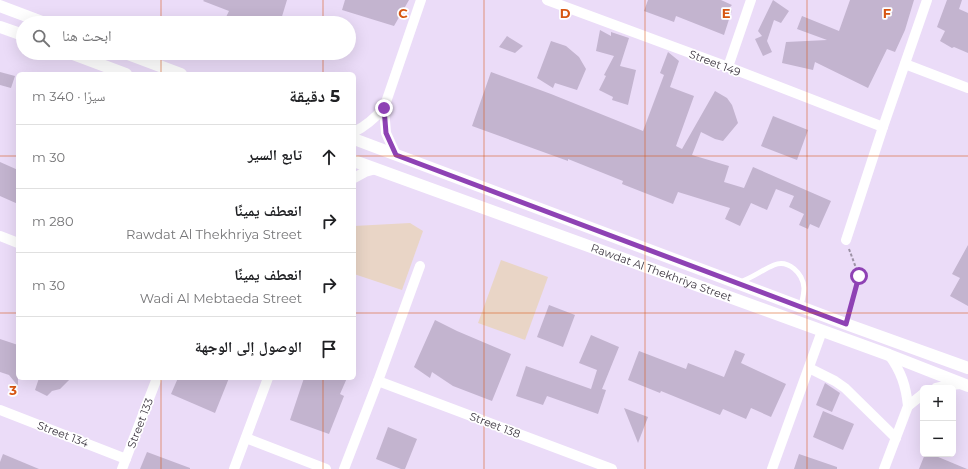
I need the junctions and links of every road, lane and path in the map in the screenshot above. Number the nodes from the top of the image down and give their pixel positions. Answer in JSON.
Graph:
{"nodes":[{"id":1,"x":421,"y":0,"type":"edge"},
{"id":2,"x":547,"y":0,"type":"edge"},
{"id":3,"x":751,"y":0,"type":"edge"},
{"id":4,"x":927,"y":0,"type":"edge"},
{"id":5,"x":0,"y":6,"type":"edge"},
{"id":6,"x":26,"y":16,"type":"edge"},
{"id":7,"x":0,"y":27,"type":"edge"},
{"id":8,"x":16,"y":33,"type":"edge"},
{"id":9,"x":89,"y":60,"type":"edge"},
{"id":10,"x":144,"y":60,"type":"edge"},
{"id":11,"x":905,"y":64,"type":"junction"},
{"id":12,"x":728,"y":67,"type":"junction"},
{"id":13,"x":121,"y":72,"type":"edge"},
{"id":14,"x":176,"y":72,"type":"edge"},
{"id":15,"x":968,"y":88,"type":"edge"},
{"id":16,"x":384,"y":108,"type":"junction"},
{"id":17,"x":883,"y":127,"type":"junction"},
{"id":18,"x":356,"y":131,"type":"edge"},
{"id":19,"x":356,"y":140,"type":"edge"},
{"id":20,"x":396,"y":155,"type":"junction"},
{"id":21,"x":356,"y":161,"type":"edge"},
{"id":22,"x":376,"y":169,"type":"junction"},
{"id":23,"x":356,"y":177,"type":"edge"},
{"id":24,"x":0,"y":236,"type":"edge"},
{"id":25,"x":846,"y":240,"type":"joint"},
{"id":26,"x":16,"y":242,"type":"edge"},
{"id":27,"x":420,"y":266,"type":"dead end"},
{"id":28,"x":737,"y":284,"type":"junction"},
{"id":29,"x":801,"y":307,"type":"junction"},
{"id":30,"x":846,"y":324,"type":"junction"},
{"id":31,"x":822,"y":331,"type":"junction"},
{"id":32,"x":889,"y":356,"type":"junction"},
{"id":33,"x":809,"y":368,"type":"junction"},
{"id":34,"x":968,"y":368,"type":"edge"},
{"id":35,"x":156,"y":380,"type":"edge"},
{"id":36,"x":267,"y":380,"type":"edge"},
{"id":37,"x":378,"y":381,"type":"junction"},
{"id":38,"x":946,"y":385,"type":"edge"},
{"id":39,"x":965,"y":385,"type":"edge"},
{"id":40,"x":920,"y":396,"type":"edge"},
{"id":41,"x":908,"y":406,"type":"junction"},
{"id":42,"x":0,"y":410,"type":"edge"},
{"id":43,"x":246,"y":438,"type":"junction"},
{"id":44,"x":896,"y":438,"type":"junction"},
{"id":45,"x":126,"y":459,"type":"junction"},
{"id":46,"x":122,"y":469,"type":"edge"},
{"id":47,"x":234,"y":469,"type":"edge"},
{"id":48,"x":326,"y":469,"type":"edge"},
{"id":49,"x":344,"y":469,"type":"edge"},
{"id":50,"x":612,"y":469,"type":"edge"},
{"id":51,"x":772,"y":469,"type":"edge"},
{"id":52,"x":884,"y":469,"type":"edge"}],
"edges":[{"from":1,"to":16,"type":"street"},
{"from":2,"to":12,"type":"street","name":"Street 149"},
{"from":3,"to":12,"type":"street"},
{"from":4,"to":11,"type":"street"},
{"from":5,"to":6,"type":"street"},
{"from":7,"to":8,"type":"street"},
{"from":9,"to":13,"type":"street"},
{"from":10,"to":14,"type":"street"},
{"from":11,"to":15,"type":"street"},
{"from":11,"to":17,"type":"street"},
{"from":12,"to":17,"type":"street","name":"Street 149"},
{"from":16,"to":18,"type":"street"},
{"from":16,"to":20,"type":"street"},
{"from":17,"to":25,"type":"street"},
{"from":19,"to":20,"type":"street","name":"Rawdat Al Thekhriya Street"},
{"from":20,"to":28,"type":"street","name":"Rawdat Al Thekhriya Street"},
{"from":21,"to":22,"type":"street","name":"Rawdat Al Thekhriya Street"},
{"from":22,"to":23,"type":"street"},
{"from":22,"to":31,"type":"street","name":"Rawdat Al Thekhriya Street"},
{"from":24,"to":26,"type":"street"},
{"from":25,"to":30,"type":"path"},
{"from":27,"to":37,"type":"street"},
{"from":28,"to":29,"type":"street","name":"Rawdat Al Thekhriya Street"},
{"from":28,"to":29,"type":"lane"},
{"from":29,"to":30,"type":"street","name":"Rawdat Al Thekhriya Street"},
{"from":30,"to":34,"type":"street","name":"Rawdat Al Thekhriya Street"},
{"from":31,"to":32,"type":"street","name":"Rawdat Al Thekhriya Street"},
{"from":31,"to":33,"type":"street"},
{"from":32,"to":39,"type":"street","name":"Rawdat Al Thekhriya Street"},
{"from":32,"to":41,"type":"street"},
{"from":33,"to":44,"type":"street"},
{"from":33,"to":51,"type":"street"},
{"from":35,"to":45,"type":"street","name":"Street 133"},
{"from":36,"to":43,"type":"street"},
{"from":37,"to":49,"type":"street"},
{"from":37,"to":50,"type":"street","name":"Street 138"},
{"from":38,"to":39,"type":"street"},
{"from":40,"to":41,"type":"street"},
{"from":41,"to":44,"type":"street"},
{"from":42,"to":45,"type":"street","name":"Street 134"},
{"from":43,"to":47,"type":"street"},
{"from":43,"to":48,"type":"street"},
{"from":44,"to":52,"type":"street"},
{"from":45,"to":46,"type":"street","name":"Street 133"}]}
